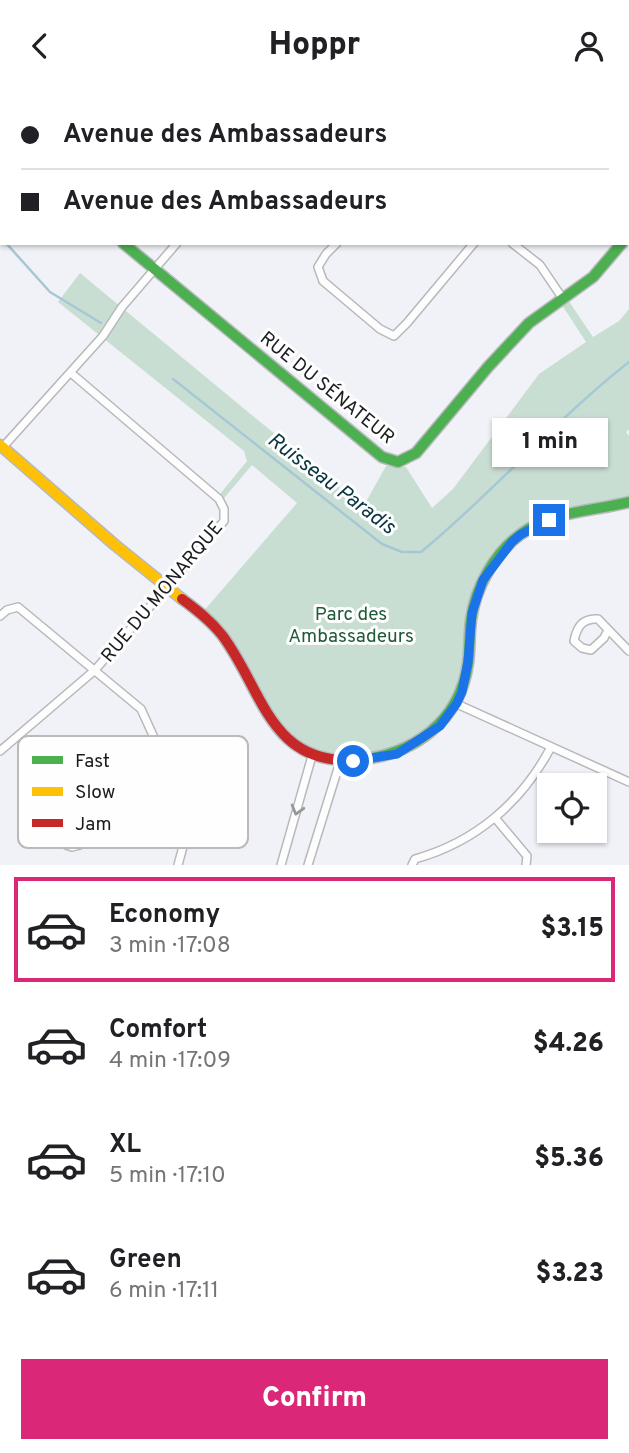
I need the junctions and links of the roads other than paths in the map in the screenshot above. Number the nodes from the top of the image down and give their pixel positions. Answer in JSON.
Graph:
{"nodes":[{"id":1,"x":126,"y":245,"type":"edge"},
{"id":2,"x":175,"y":245,"type":"edge"},
{"id":3,"x":335,"y":245,"type":"edge"},
{"id":4,"x":472,"y":245,"type":"edge"},
{"id":5,"x":515,"y":245,"type":"edge"},
{"id":6,"x":620,"y":245,"type":"edge"},
{"id":7,"x":155,"y":268,"type":"junction"},
{"id":8,"x":563,"y":299,"type":"junction"},
{"id":9,"x":71,"y":373,"type":"junction"},
{"id":10,"x":1,"y":448,"type":"edge"},
{"id":11,"x":629,"y":502,"type":"edge"},
{"id":12,"x":165,"y":587,"type":"junction"},
{"id":13,"x":0,"y":616,"type":"edge"},
{"id":14,"x":608,"y":630,"type":"junction"},
{"id":15,"x":629,"y":651,"type":"edge"},
{"id":16,"x":95,"y":670,"type":"junction"},
{"id":17,"x":457,"y":703,"type":"junction"},
{"id":18,"x":153,"y":736,"type":"edge"},
{"id":19,"x":551,"y":747,"type":"junction"},
{"id":20,"x":0,"y":751,"type":"edge"},
{"id":21,"x":312,"y":756,"type":"junction"},
{"id":22,"x":340,"y":762,"type":"junction"},
{"id":23,"x":629,"y":782,"type":"edge"},
{"id":24,"x":496,"y":819,"type":"junction"},
{"id":25,"x":183,"y":848,"type":"edge"},
{"id":26,"x":178,"y":865,"type":"edge"},
{"id":27,"x":281,"y":865,"type":"edge"},
{"id":28,"x":308,"y":865,"type":"edge"},
{"id":29,"x":412,"y":865,"type":"edge"},
{"id":30,"x":526,"y":865,"type":"edge"}],
"edges":[{"from":1,"to":7,"type":"street","name":"RUE DU SÉNATEUR"},
{"from":2,"to":7,"type":"street"},
{"from":3,"to":4,"type":"street"},
{"from":5,"to":8,"type":"street"},
{"from":6,"to":8,"type":"street","name":"RUE DU SÉNATEUR"},
{"from":7,"to":8,"type":"street","name":"RUE DU SÉNATEUR"},
{"from":7,"to":9,"type":"street"},
{"from":9,"to":10,"type":"street"},
{"from":9,"to":12,"type":"street","name":"RUE DU MONARQUE"},
{"from":10,"to":12,"type":"street"},
{"from":11,"to":17,"type":"street"},
{"from":12,"to":16,"type":"street","name":"RUE DU MONARQUE"},
{"from":12,"to":21,"type":"street"},
{"from":13,"to":16,"type":"street"},
{"from":14,"to":14,"type":"street"},
{"from":14,"to":15,"type":"street"},
{"from":16,"to":18,"type":"street"},
{"from":16,"to":20,"type":"street","name":"RUE DU MONARQUE"},
{"from":17,"to":19,"type":"street"},
{"from":17,"to":22,"type":"street"},
{"from":19,"to":23,"type":"street"},
{"from":19,"to":24,"type":"street"},
{"from":21,"to":22,"type":"street"},
{"from":21,"to":27,"type":"street","one_way":true},
{"from":22,"to":28,"type":"street"},
{"from":24,"to":29,"type":"street"},
{"from":24,"to":30,"type":"street"},
{"from":25,"to":26,"type":"street"}]}
